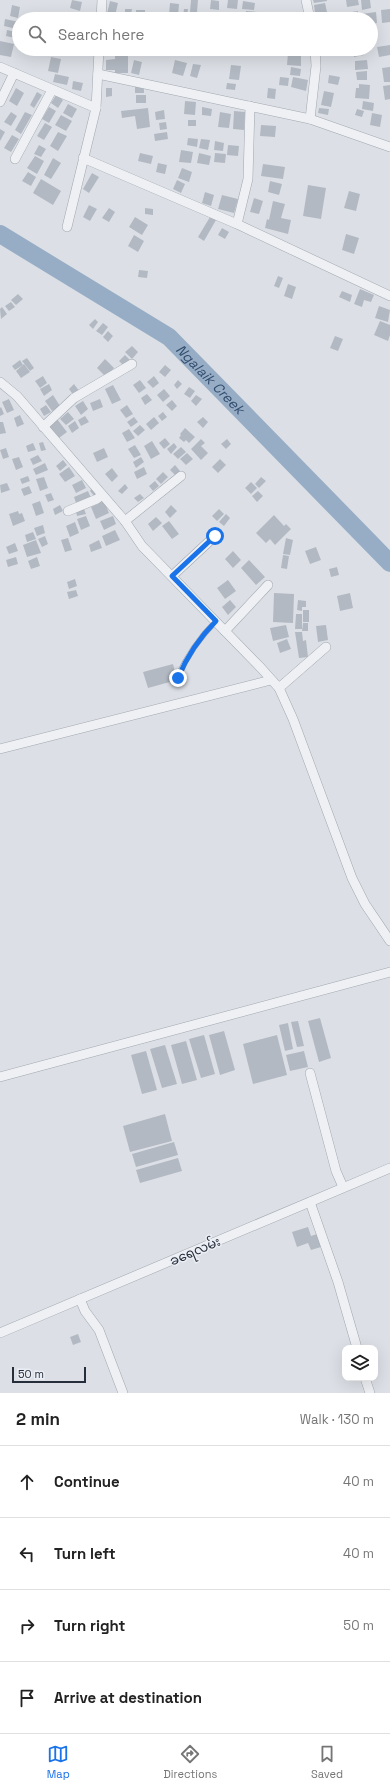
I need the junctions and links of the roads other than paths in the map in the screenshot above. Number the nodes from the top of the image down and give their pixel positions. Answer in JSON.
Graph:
{"nodes":[{"id":1,"x":102,"y":0,"type":"edge"},
{"id":2,"x":306,"y":0,"type":"edge"},
{"id":3,"x":101,"y":12,"type":"edge"},
{"id":4,"x":309,"y":12,"type":"edge"},
{"id":5,"x":99,"y":56,"type":"edge"},
{"id":6,"x":315,"y":56,"type":"edge"},
{"id":7,"x":0,"y":67,"type":"edge"},
{"id":8,"x":14,"y":73,"type":"junction"},
{"id":9,"x":98,"y":74,"type":"junction"},
{"id":10,"x":52,"y":90,"type":"junction"},
{"id":11,"x":0,"y":102,"type":"edge"},
{"id":12,"x":250,"y":106,"type":"junction"},
{"id":13,"x":96,"y":108,"type":"junction"},
{"id":14,"x":310,"y":119,"type":"junction"},
{"id":15,"x":390,"y":147,"type":"edge"},
{"id":16,"x":83,"y":158,"type":"junction"},
{"id":17,"x":15,"y":159,"type":"dead end"},
{"id":18,"x":237,"y":224,"type":"junction"},
{"id":19,"x":67,"y":227,"type":"dead end"},
{"id":20,"x":390,"y":296,"type":"edge"},
{"id":21,"x":132,"y":364,"type":"dead end"},
{"id":22,"x":0,"y":382,"type":"edge"},
{"id":23,"x":44,"y":427,"type":"junction"},
{"id":24,"x":181,"y":476,"type":"dead end"},
{"id":25,"x":102,"y":495,"type":"junction"},
{"id":26,"x":68,"y":511,"type":"dead end"},
{"id":27,"x":125,"y":521,"type":"junction"},
{"id":28,"x":215,"y":536,"type":"dead end"},
{"id":29,"x":172,"y":576,"type":"junction"},
{"id":30,"x":268,"y":585,"type":"dead end"},
{"id":31,"x":216,"y":621,"type":"junction"},
{"id":32,"x":225,"y":631,"type":"junction"},
{"id":33,"x":326,"y":647,"type":"dead end"},
{"id":34,"x":178,"y":678,"type":"dead end"},
{"id":35,"x":271,"y":680,"type":"junction"},
{"id":36,"x":279,"y":688,"type":"junction"},
{"id":37,"x":0,"y":749,"type":"edge"},
{"id":38,"x":390,"y":941,"type":"edge"},
{"id":39,"x":390,"y":972,"type":"edge"},
{"id":40,"x":310,"y":1072,"type":"dead end"},
{"id":41,"x":0,"y":1077,"type":"edge"},
{"id":42,"x":390,"y":1168,"type":"edge"},
{"id":43,"x":344,"y":1187,"type":"junction"},
{"id":44,"x":310,"y":1202,"type":"junction"},
{"id":45,"x":80,"y":1299,"type":"junction"},
{"id":46,"x":0,"y":1333,"type":"edge"},
{"id":47,"x":356,"y":1345,"type":"edge"},
{"id":48,"x":367,"y":1381,"type":"edge"},
{"id":49,"x":123,"y":1393,"type":"edge"},
{"id":50,"x":370,"y":1393,"type":"edge"}],
"edges":[{"from":1,"to":3,"type":"street"},
{"from":2,"to":4,"type":"street"},
{"from":5,"to":9,"type":"street"},
{"from":6,"to":14,"type":"street"},
{"from":7,"to":8,"type":"street"},
{"from":8,"to":10,"type":"street"},
{"from":8,"to":11,"type":"street"},
{"from":9,"to":12,"type":"street"},
{"from":9,"to":13,"type":"street"},
{"from":10,"to":13,"type":"street"},
{"from":10,"to":17,"type":"street"},
{"from":12,"to":14,"type":"street"},
{"from":12,"to":18,"type":"street"},
{"from":13,"to":16,"type":"street"},
{"from":14,"to":15,"type":"street"},
{"from":16,"to":18,"type":"street"},
{"from":16,"to":19,"type":"street"},
{"from":18,"to":20,"type":"street"},
{"from":21,"to":23,"type":"street"},
{"from":22,"to":23,"type":"street"},
{"from":23,"to":25,"type":"street"},
{"from":24,"to":27,"type":"street"},
{"from":25,"to":26,"type":"street"},
{"from":25,"to":27,"type":"street"},
{"from":27,"to":29,"type":"street"},
{"from":28,"to":29,"type":"street"},
{"from":29,"to":31,"type":"street"},
{"from":30,"to":32,"type":"street"},
{"from":31,"to":32,"type":"street"},
{"from":31,"to":34,"type":"lane"},
{"from":32,"to":35,"type":"street"},
{"from":33,"to":36,"type":"street"},
{"from":35,"to":36,"type":"street"},
{"from":35,"to":37,"type":"street"},
{"from":36,"to":38,"type":"street"},
{"from":39,"to":41,"type":"street"},
{"from":40,"to":43,"type":"street"},
{"from":42,"to":43,"type":"street","name":"ခရေလမ်း"},
{"from":43,"to":44,"type":"street","name":"ခရေလမ်း"},
{"from":44,"to":45,"type":"street","name":"ခရေလမ်း"},
{"from":44,"to":47,"type":"street"},
{"from":45,"to":46,"type":"street","name":"ခရေလမ်း"},
{"from":45,"to":49,"type":"street"},
{"from":48,"to":50,"type":"street"}]}
